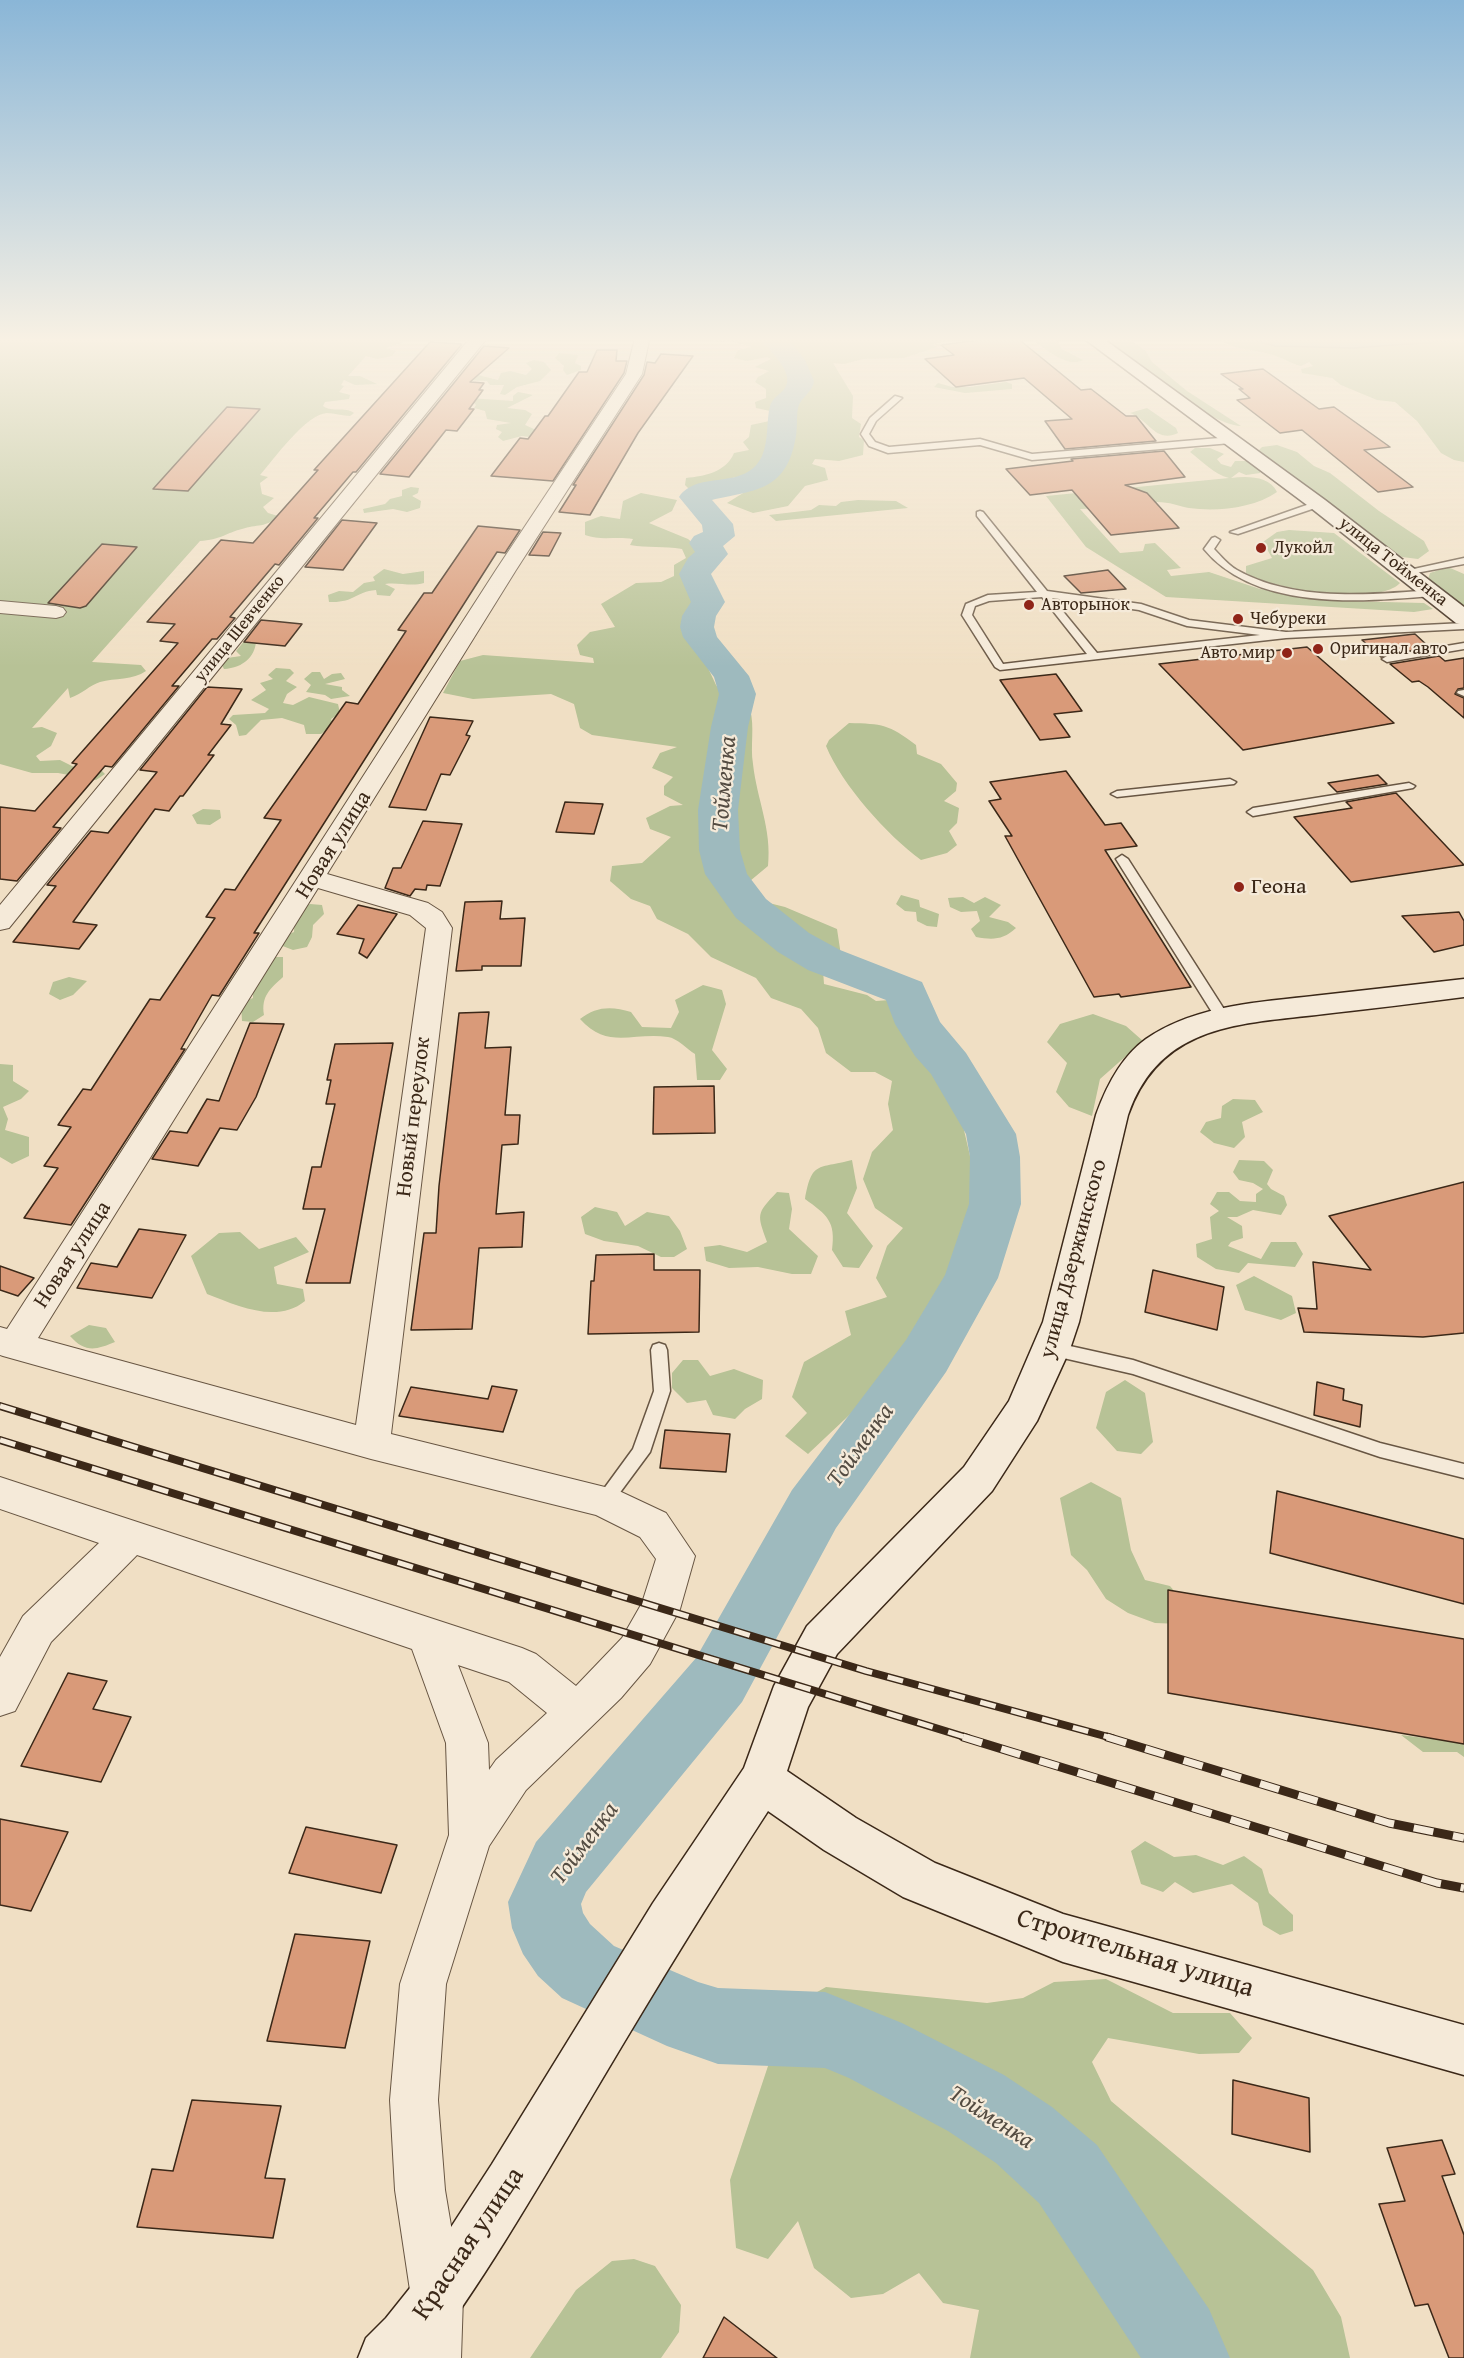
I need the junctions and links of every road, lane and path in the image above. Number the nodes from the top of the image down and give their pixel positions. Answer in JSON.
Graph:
{"nodes":[{"id":1,"x":390,"y":447,"type":"edge"},
{"id":2,"x":586,"y":447,"type":"edge"},
{"id":3,"x":880,"y":447,"type":"edge"},
{"id":4,"x":922,"y":447,"type":"edge"},
{"id":5,"x":996,"y":447,"type":"edge"},
{"id":6,"x":1153,"y":447,"type":"edge"},
{"id":7,"x":1241,"y":447,"type":"edge"},
{"id":8,"x":1318,"y":504,"type":"junction"},
{"id":9,"x":980,"y":514,"type":"dead end"},
{"id":10,"x":1235,"y":532,"type":"dead end"},
{"id":11,"x":1215,"y":540,"type":"dead end"},
{"id":12,"x":1464,"y":561,"type":"edge"},
{"id":13,"x":1406,"y":572,"type":"junction"},
{"id":14,"x":1432,"y":593,"type":"junction"},
{"id":15,"x":1047,"y":594,"type":"junction"},
{"id":16,"x":0,"y":607,"type":"edge"},
{"id":17,"x":56,"y":612,"type":"dead end"},
{"id":18,"x":1464,"y":618,"type":"edge"},
{"id":19,"x":1464,"y":626,"type":"edge"},
{"id":20,"x":1286,"y":635,"type":"junction"},
{"id":21,"x":1464,"y":646,"type":"edge"},
{"id":22,"x":1095,"y":657,"type":"junction"},
{"id":23,"x":1387,"y":659,"type":"dead end"},
{"id":24,"x":1230,"y":782,"type":"dead end"},
{"id":25,"x":1409,"y":786,"type":"dead end"},
{"id":26,"x":1117,"y":794,"type":"dead end"},
{"id":27,"x":1253,"y":812,"type":"dead end"},
{"id":28,"x":1122,"y":859,"type":"dead end"},
{"id":29,"x":313,"y":878,"type":"junction"},
{"id":30,"x":0,"y":922,"type":"edge"},
{"id":31,"x":1464,"y":988,"type":"edge"},
{"id":32,"x":1222,"y":1017,"type":"junction"},
{"id":33,"x":8,"y":1343,"type":"edge"},
{"id":34,"x":1052,"y":1349,"type":"junction"},
{"id":35,"x":659,"y":1350,"type":"dead end"},
{"id":36,"x":371,"y":1444,"type":"junction"},
{"id":37,"x":1464,"y":1471,"type":"edge"},
{"id":38,"x":0,"y":1493,"type":"edge"},
{"id":39,"x":604,"y":1501,"type":"junction"},
{"id":40,"x":131,"y":1536,"type":"junction"},
{"id":41,"x":427,"y":1636,"type":"junction"},
{"id":42,"x":0,"y":1697,"type":"edge"},
{"id":43,"x":576,"y":1712,"type":"junction"},
{"id":44,"x":762,"y":1780,"type":"junction"},
{"id":45,"x":471,"y":1835,"type":"junction"},
{"id":46,"x":670,"y":1920,"type":"joint"},
{"id":47,"x":1464,"y":2050,"type":"edge"},
{"id":48,"x":437,"y":2296,"type":"junction"},
{"id":49,"x":386,"y":2358,"type":"edge"},
{"id":50,"x":434,"y":2358,"type":"edge"}],
"edges":[{"from":1,"to":30,"type":"street","name":"улица Шевченко"},
{"from":2,"to":29,"type":"street","name":"Новая улица"},
{"from":3,"to":4,"type":"lane"},
{"from":5,"to":6,"type":"lane"},
{"from":7,"to":8,"type":"street","name":"улица Тойменка"},
{"from":8,"to":10,"type":"lane"},
{"from":8,"to":13,"type":"street","name":"улица Тойменка"},
{"from":9,"to":15,"type":"lane"},
{"from":11,"to":14,"type":"lane"},
{"from":12,"to":13,"type":"lane"},
{"from":13,"to":14,"type":"street","name":"улица Тойменка"},
{"from":14,"to":18,"type":"street","name":"улица Тойменка"},
{"from":15,"to":20,"type":"lane"},
{"from":15,"to":22,"type":"lane"},
{"from":15,"to":22,"type":"lane"},
{"from":16,"to":17,"type":"street"},
{"from":19,"to":20,"type":"lane"},
{"from":20,"to":22,"type":"lane"},
{"from":21,"to":23,"type":"lane"},
{"from":24,"to":26,"type":"lane"},
{"from":25,"to":27,"type":"lane"},
{"from":28,"to":32,"type":"lane"},
{"from":29,"to":33,"type":"street","name":"Новая улица"},
{"from":29,"to":36,"type":"street","name":"Новый переулок"},
{"from":31,"to":32,"type":"street","name":"улица Дзержинского"},
{"from":32,"to":34,"type":"street","name":"улица Дзержинского"},
{"from":33,"to":36,"type":"street"},
{"from":34,"to":37,"type":"lane"},
{"from":34,"to":44,"type":"street","name":"улица Дзержинского"},
{"from":35,"to":39,"type":"lane"},
{"from":36,"to":39,"type":"street"},
{"from":38,"to":40,"type":"street"},
{"from":39,"to":43,"type":"street"},
{"from":40,"to":41,"type":"street"},
{"from":40,"to":42,"type":"street"},
{"from":41,"to":43,"type":"street"},
{"from":41,"to":45,"type":"street"},
{"from":43,"to":45,"type":"street"},
{"from":44,"to":46,"type":"street","name":"улица Дзержинского"},
{"from":44,"to":47,"type":"street","name":"Строительная улица"},
{"from":45,"to":48,"type":"street"},
{"from":46,"to":48,"type":"street","name":"Красная улица"},
{"from":48,"to":49,"type":"street","name":"Красная улица"},
{"from":48,"to":50,"type":"street"}]}
